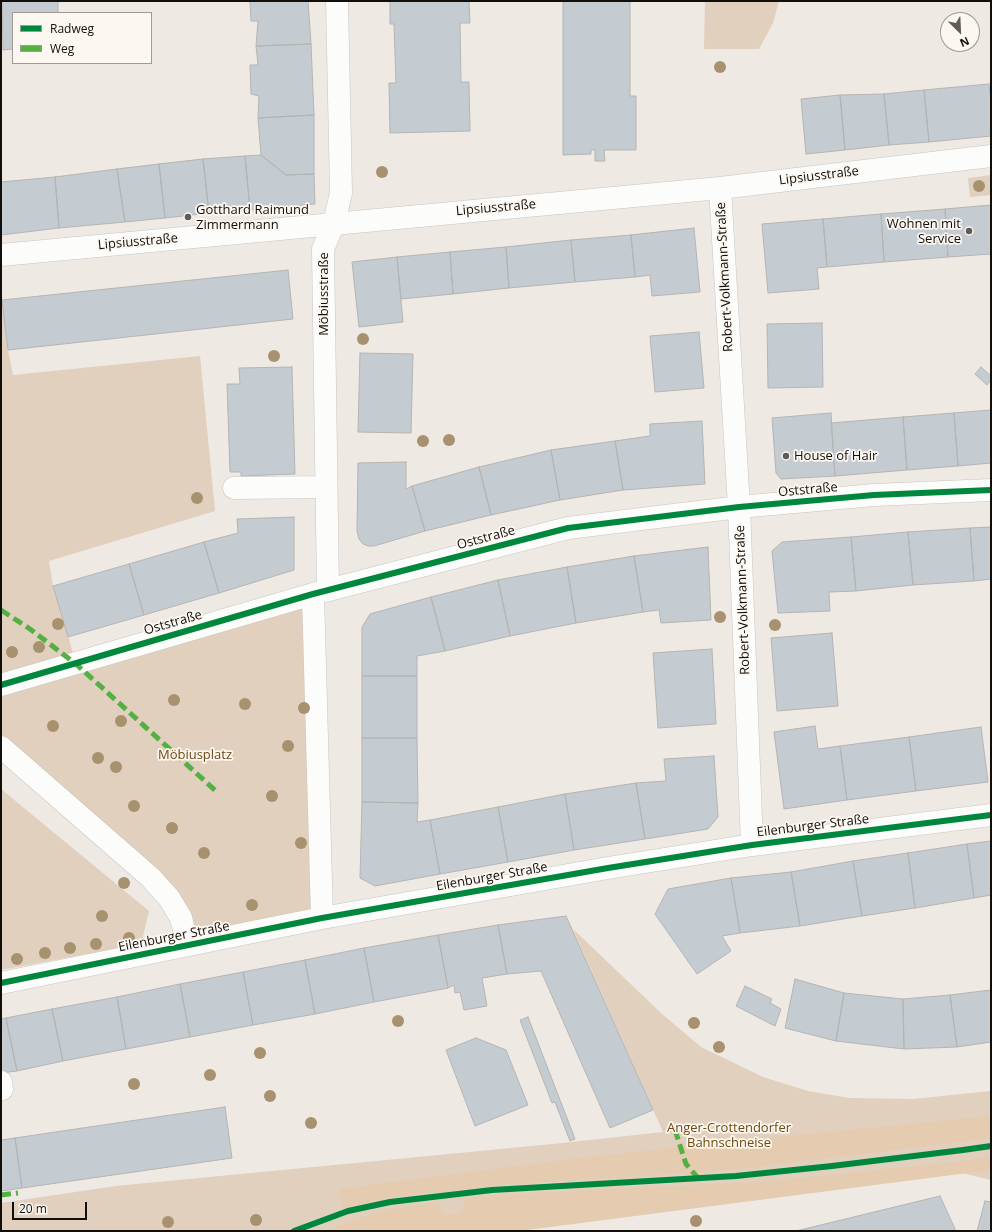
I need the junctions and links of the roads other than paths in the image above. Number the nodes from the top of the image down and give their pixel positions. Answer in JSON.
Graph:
{"nodes":[{"id":1,"x":337,"y":1,"type":"edge"},
{"id":2,"x":991,"y":156,"type":"edge"},
{"id":3,"x":720,"y":188,"type":"junction"},
{"id":4,"x":334,"y":223,"type":"junction"},
{"id":5,"x":1,"y":255,"type":"edge"},
{"id":6,"x":326,"y":487,"type":"junction"},
{"id":7,"x":234,"y":488,"type":"dead end"},
{"id":8,"x":991,"y":490,"type":"edge"},
{"id":9,"x":739,"y":507,"type":"junction"},
{"id":10,"x":320,"y":592,"type":"junction"},
{"id":11,"x":1,"y":685,"type":"edge"},
{"id":12,"x":1,"y":746,"type":"edge"},
{"id":13,"x":991,"y":815,"type":"edge"},
{"id":14,"x":752,"y":845,"type":"junction"},
{"id":15,"x":322,"y":918,"type":"junction"},
{"id":16,"x":188,"y":946,"type":"junction"},
{"id":17,"x":1,"y":983,"type":"edge"}],
"edges":[{"from":1,"to":4,"type":"street","name":"Möbiusstraße"},
{"from":2,"to":3,"type":"street","name":"Lipsiusstraße"},
{"from":3,"to":4,"type":"street","name":"Lipsiusstraße"},
{"from":3,"to":9,"type":"street","name":"Robert-Volkmann-Straße"},
{"from":4,"to":5,"type":"street","name":"Lipsiusstraße"},
{"from":4,"to":6,"type":"street","name":"Möbiusstraße"},
{"from":6,"to":7,"type":"street"},
{"from":6,"to":10,"type":"street","name":"Möbiusstraße"},
{"from":8,"to":9,"type":"street","name":"Oststraße"},
{"from":9,"to":10,"type":"street","name":"Oststraße"},
{"from":9,"to":14,"type":"street","name":"Robert-Volkmann-Straße"},
{"from":10,"to":11,"type":"street","name":"Oststraße"},
{"from":10,"to":15,"type":"street"},
{"from":12,"to":16,"type":"street"},
{"from":13,"to":14,"type":"street","name":"Eilenburger Straße"},
{"from":14,"to":15,"type":"street","name":"Eilenburger Straße"},
{"from":15,"to":16,"type":"street","name":"Eilenburger Straße"},
{"from":16,"to":17,"type":"street","name":"Eilenburger Straße"}]}
